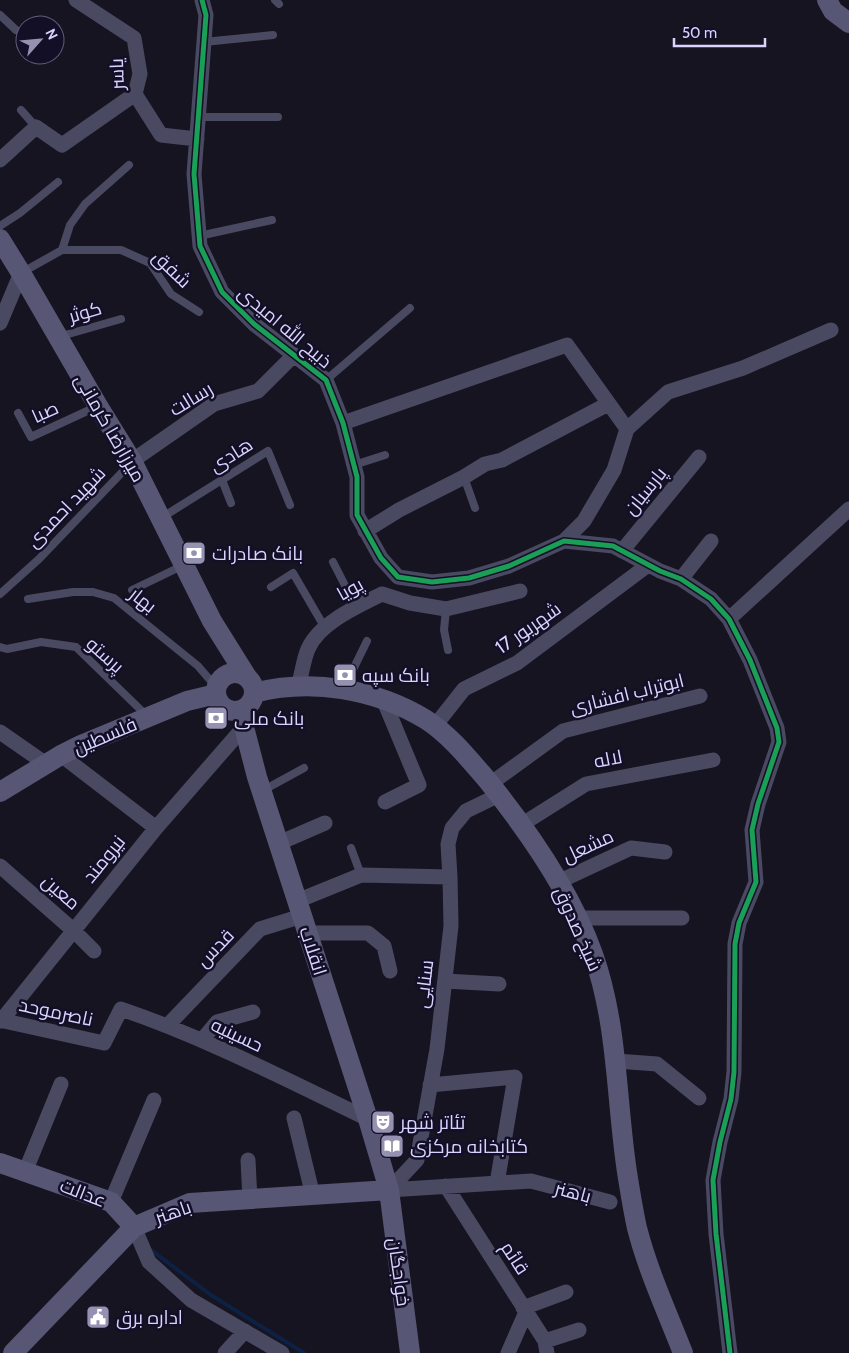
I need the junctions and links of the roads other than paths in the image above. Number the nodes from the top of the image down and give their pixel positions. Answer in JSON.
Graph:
{"nodes":[{"id":1,"x":76,"y":0,"type":"edge"},
{"id":2,"x":202,"y":0,"type":"edge"},
{"id":3,"x":828,"y":0,"type":"edge"},
{"id":4,"x":0,"y":15,"type":"edge"},
{"id":5,"x":849,"y":23,"type":"edge"},
{"id":6,"x":15,"y":29,"type":"edge"},
{"id":7,"x":273,"y":35,"type":"dead end"},
{"id":8,"x":204,"y":42,"type":"junction"},
{"id":9,"x":135,"y":94,"type":"junction"},
{"id":10,"x":21,"y":110,"type":"dead end"},
{"id":11,"x":198,"y":117,"type":"junction"},
{"id":12,"x":278,"y":117,"type":"dead end"},
{"id":13,"x":36,"y":127,"type":"junction"},
{"id":14,"x":196,"y":139,"type":"junction"},
{"id":15,"x":0,"y":160,"type":"edge"},
{"id":16,"x":129,"y":165,"type":"dead end"},
{"id":17,"x":58,"y":182,"type":"dead end"},
{"id":18,"x":272,"y":220,"type":"dead end"},
{"id":19,"x":0,"y":226,"type":"edge"},
{"id":20,"x":199,"y":236,"type":"junction"},
{"id":21,"x":0,"y":239,"type":"edge"},
{"id":22,"x":62,"y":250,"type":"junction"},
{"id":23,"x":21,"y":273,"type":"junction"},
{"id":24,"x":410,"y":308,"type":"dead end"},
{"id":25,"x":199,"y":312,"type":"dead end"},
{"id":26,"x":121,"y":319,"type":"dead end"},
{"id":27,"x":0,"y":323,"type":"edge"},
{"id":28,"x":831,"y":330,"type":"dead end"},
{"id":29,"x":58,"y":337,"type":"junction"},
{"id":30,"x":294,"y":355,"type":"junction"},
{"id":31,"x":326,"y":380,"type":"junction"},
{"id":32,"x":608,"y":404,"type":"junction"},
{"id":33,"x":98,"y":406,"type":"junction"},
{"id":34,"x":18,"y":413,"type":"dead end"},
{"id":35,"x":343,"y":423,"type":"junction"},
{"id":36,"x":627,"y":429,"type":"junction"},
{"id":37,"x":385,"y":455,"type":"dead end"},
{"id":38,"x":699,"y":457,"type":"dead end"},
{"id":39,"x":132,"y":462,"type":"junction"},
{"id":40,"x":354,"y":465,"type":"junction"},
{"id":41,"x":464,"y":477,"type":"junction"},
{"id":42,"x":222,"y":480,"type":"junction"},
{"id":43,"x":231,"y":503,"type":"dead end"},
{"id":44,"x":290,"y":505,"type":"dead end"},
{"id":45,"x":474,"y":508,"type":"dead end"},
{"id":46,"x":849,"y":509,"type":"edge"},
{"id":47,"x":161,"y":518,"type":"junction"},
{"id":48,"x":366,"y":531,"type":"junction"},
{"id":49,"x":564,"y":541,"type":"junction"},
{"id":50,"x":711,"y":541,"type":"dead end"},
{"id":51,"x":622,"y":551,"type":"junction"},
{"id":52,"x":333,"y":562,"type":"dead end"},
{"id":53,"x":185,"y":565,"type":"junction"},
{"id":54,"x":648,"y":565,"type":"junction"},
{"id":55,"x":0,"y":579,"type":"edge"},
{"id":56,"x":681,"y":579,"type":"junction"},
{"id":57,"x":6,"y":587,"type":"junction"},
{"id":58,"x":270,"y":587,"type":"dead end"},
{"id":59,"x":132,"y":590,"type":"dead end"},
{"id":60,"x":520,"y":591,"type":"dead end"},
{"id":61,"x":0,"y":594,"type":"edge"},
{"id":62,"x":28,"y":599,"type":"dead end"},
{"id":63,"x":356,"y":607,"type":"junction"},
{"id":64,"x":446,"y":610,"type":"junction"},
{"id":65,"x":729,"y":620,"type":"junction"},
{"id":66,"x":212,"y":621,"type":"junction"},
{"id":67,"x":325,"y":628,"type":"junction"},
{"id":68,"x":367,"y":641,"type":"dead end"},
{"id":69,"x":0,"y":647,"type":"edge"},
{"id":70,"x":448,"y":650,"type":"dead end"},
{"id":71,"x":251,"y":685,"type":"junction"},
{"id":72,"x":219,"y":686,"type":"junction"},
{"id":73,"x":298,"y":687,"type":"junction"},
{"id":74,"x":343,"y":690,"type":"junction"},
{"id":75,"x":700,"y":696,"type":"dead end"},
{"id":76,"x":384,"y":701,"type":"junction"},
{"id":77,"x":148,"y":717,"type":"junction"},
{"id":78,"x":243,"y":718,"type":"junction"},
{"id":79,"x":434,"y":727,"type":"junction"},
{"id":80,"x":4,"y":737,"type":"edge"},
{"id":81,"x":54,"y":759,"type":"junction"},
{"id":82,"x":713,"y":760,"type":"dead end"},
{"id":83,"x":304,"y":768,"type":"dead end"},
{"id":84,"x":494,"y":789,"type":"junction"},
{"id":85,"x":262,"y":791,"type":"junction"},
{"id":86,"x":0,"y":792,"type":"edge"},
{"id":87,"x":385,"y":802,"type":"dead end"},
{"id":88,"x":325,"y":823,"type":"dead end"},
{"id":89,"x":521,"y":825,"type":"junction"},
{"id":90,"x":156,"y":828,"type":"junction"},
{"id":91,"x":279,"y":843,"type":"junction"},
{"id":92,"x":351,"y":848,"type":"dead end"},
{"id":93,"x":665,"y":852,"type":"dead end"},
{"id":94,"x":0,"y":866,"type":"edge"},
{"id":95,"x":361,"y":875,"type":"junction"},
{"id":96,"x":450,"y":877,"type":"junction"},
{"id":97,"x":558,"y":882,"type":"junction"},
{"id":98,"x":302,"y":917,"type":"junction"},
{"id":99,"x":577,"y":918,"type":"junction"},
{"id":100,"x":682,"y":918,"type":"dead end"},
{"id":101,"x":73,"y":930,"type":"junction"},
{"id":102,"x":94,"y":951,"type":"dead end"},
{"id":103,"x":390,"y":971,"type":"dead end"},
{"id":104,"x":445,"y":981,"type":"junction"},
{"id":105,"x":499,"y":984,"type":"dead end"},
{"id":106,"x":253,"y":1012,"type":"dead end"},
{"id":107,"x":0,"y":1020,"type":"edge"},
{"id":108,"x":168,"y":1025,"type":"junction"},
{"id":109,"x":202,"y":1040,"type":"junction"},
{"id":110,"x":104,"y":1043,"type":"joint"},
{"id":111,"x":616,"y":1061,"type":"junction"},
{"id":112,"x":61,"y":1084,"type":"dead end"},
{"id":113,"x":430,"y":1085,"type":"junction"},
{"id":114,"x":699,"y":1098,"type":"dead end"},
{"id":115,"x":154,"y":1100,"type":"dead end"},
{"id":116,"x":294,"y":1118,"type":"dead end"},
{"id":117,"x":368,"y":1118,"type":"junction"},
{"id":118,"x":248,"y":1160,"type":"dead end"},
{"id":119,"x":0,"y":1163,"type":"edge"},
{"id":120,"x":25,"y":1172,"type":"junction"},
{"id":121,"x":497,"y":1183,"type":"junction"},
{"id":122,"x":446,"y":1186,"type":"junction"},
{"id":123,"x":389,"y":1190,"type":"junction"},
{"id":124,"x":313,"y":1196,"type":"junction"},
{"id":125,"x":250,"y":1200,"type":"junction"},
{"id":126,"x":111,"y":1202,"type":"junction"},
{"id":127,"x":610,"y":1202,"type":"dead end"},
{"id":128,"x":134,"y":1227,"type":"junction"},
{"id":129,"x":566,"y":1292,"type":"dead end"},
{"id":130,"x":524,"y":1310,"type":"junction"},
{"id":131,"x":579,"y":1330,"type":"dead end"},
{"id":132,"x":245,"y":1331,"type":"junction"},
{"id":133,"x":546,"y":1347,"type":"edge"},
{"id":134,"x":18,"y":1348,"type":"edge"},
{"id":135,"x":2,"y":1353,"type":"edge"},
{"id":136,"x":225,"y":1353,"type":"edge"},
{"id":137,"x":282,"y":1353,"type":"edge"},
{"id":138,"x":410,"y":1353,"type":"edge"},
{"id":139,"x":508,"y":1353,"type":"edge"},
{"id":140,"x":683,"y":1353,"type":"edge"},
{"id":141,"x":730,"y":1353,"type":"edge"}],
"edges":[{"from":1,"to":9,"type":"street","name":"یاسر"},
{"from":2,"to":8,"type":"street","name":"ذبیح الله امیدی"},
{"from":3,"to":5,"type":"main road"},
{"from":4,"to":6,"type":"lane"},
{"from":7,"to":8,"type":"lane"},
{"from":8,"to":11,"type":"street","name":"ذبیح الله امیدی"},
{"from":9,"to":13,"type":"street"},
{"from":9,"to":14,"type":"street","name":"یاسر"},
{"from":10,"to":13,"type":"lane"},
{"from":11,"to":12,"type":"lane"},
{"from":11,"to":14,"type":"street","name":"ذبیح الله امیدی"},
{"from":13,"to":15,"type":"street"},
{"from":14,"to":20,"type":"street","name":"ذبیح الله امیدی"},
{"from":16,"to":22,"type":"lane"},
{"from":17,"to":19,"type":"lane"},
{"from":18,"to":20,"type":"lane"},
{"from":20,"to":30,"type":"street","name":"ذبیح الله امیدی"},
{"from":21,"to":23,"type":"main road","name":"میرزارضا کرمانی"},
{"from":22,"to":23,"type":"lane","name":"شفق"},
{"from":22,"to":25,"type":"lane","name":"شفق"},
{"from":23,"to":27,"type":"street"},
{"from":23,"to":29,"type":"main road","name":"میرزارضا کرمانی"},
{"from":24,"to":31,"type":"lane"},
{"from":26,"to":29,"type":"lane","name":"کوثر"},
{"from":28,"to":36,"type":"street"},
{"from":29,"to":33,"type":"main road","name":"میرزارضا کرمانی"},
{"from":30,"to":31,"type":"street","name":"ذبیح الله امیدی"},
{"from":30,"to":39,"type":"street","name":"رسالت"},
{"from":31,"to":35,"type":"street","name":"ذبیح الله امیدی"},
{"from":32,"to":35,"type":"street"},
{"from":32,"to":36,"type":"street"},
{"from":32,"to":41,"type":"street"},
{"from":33,"to":34,"type":"lane","name":"صبا"},
{"from":33,"to":39,"type":"main road","name":"میرزارضا کرمانی"},
{"from":35,"to":40,"type":"street","name":"ذبیح الله امیدی"},
{"from":36,"to":49,"type":"street"},
{"from":37,"to":40,"type":"lane"},
{"from":38,"to":51,"type":"street","name":"پارسیان"},
{"from":39,"to":47,"type":"main road","name":"میرزارضا کرمانی"},
{"from":39,"to":57,"type":"lane","name":"شهید احمدی"},
{"from":40,"to":48,"type":"street","name":"ذبیح الله امیدی"},
{"from":41,"to":45,"type":"lane"},
{"from":41,"to":48,"type":"street"},
{"from":42,"to":43,"type":"lane"},
{"from":42,"to":44,"type":"lane","name":"هادی"},
{"from":42,"to":47,"type":"lane","name":"هادی"},
{"from":46,"to":65,"type":"street"},
{"from":47,"to":53,"type":"main road","name":"میرزارضا کرمانی"},
{"from":48,"to":49,"type":"street","name":"ذبیح الله امیدی"},
{"from":49,"to":51,"type":"street"},
{"from":50,"to":56,"type":"street"},
{"from":51,"to":54,"type":"street"},
{"from":52,"to":63,"type":"lane"},
{"from":53,"to":59,"type":"lane"},
{"from":53,"to":66,"type":"main road","name":"میرزارضا کرمانی"},
{"from":54,"to":56,"type":"street"},
{"from":54,"to":79,"type":"street","name":"17 شهریور"},
{"from":55,"to":57,"type":"lane"},
{"from":56,"to":65,"type":"street"},
{"from":57,"to":61,"type":"lane","name":"شهید احمدی"},
{"from":58,"to":67,"type":"lane"},
{"from":60,"to":64,"type":"street","name":"پویا"},
{"from":62,"to":72,"type":"lane","name":"بهار"},
{"from":63,"to":64,"type":"street","name":"پویا"},
{"from":63,"to":67,"type":"street","name":"پویا"},
{"from":64,"to":70,"type":"lane"},
{"from":65,"to":141,"type":"street"},
{"from":66,"to":71,"type":"main road"},
{"from":66,"to":72,"type":"main road"},
{"from":67,"to":73,"type":"street","name":"پویا"},
{"from":68,"to":74,"type":"lane"},
{"from":69,"to":77,"type":"lane","name":"پرستو"},
{"from":71,"to":72,"type":"main road","name":"فلسطین"},
{"from":71,"to":73,"type":"main road","name":"شیخ صدوق"},
{"from":71,"to":78,"type":"main road"},
{"from":72,"to":77,"type":"main road","name":"فلسطین"},
{"from":72,"to":78,"type":"main road"},
{"from":73,"to":74,"type":"main road","name":"شیخ صدوق"},
{"from":74,"to":76,"type":"main road","name":"شیخ صدوق"},
{"from":75,"to":84,"type":"street","name":"ابوتراب افشاری"},
{"from":76,"to":79,"type":"main road","name":"شیخ صدوق"},
{"from":76,"to":87,"type":"street"},
{"from":77,"to":81,"type":"main road","name":"فلسطین"},
{"from":78,"to":85,"type":"main road","name":"انقلاب"},
{"from":78,"to":90,"type":"street","name":"نیرومند"},
{"from":79,"to":84,"type":"main road","name":"شیخ صدوق"},
{"from":80,"to":81,"type":"street"},
{"from":81,"to":86,"type":"main road","name":"فلسطین"},
{"from":81,"to":90,"type":"street"},
{"from":82,"to":89,"type":"street","name":"لاله"},
{"from":83,"to":85,"type":"lane"},
{"from":84,"to":89,"type":"main road","name":"شیخ صدوق"},
{"from":84,"to":96,"type":"street","name":"سنایی"},
{"from":85,"to":91,"type":"main road","name":"انقلاب"},
{"from":88,"to":91,"type":"street"},
{"from":89,"to":97,"type":"main road","name":"شیخ صدوق"},
{"from":90,"to":101,"type":"street","name":"نیرومند"},
{"from":91,"to":98,"type":"main road","name":"انقلاب"},
{"from":92,"to":95,"type":"lane"},
{"from":93,"to":97,"type":"street","name":"مشعل"},
{"from":94,"to":101,"type":"street","name":"معین"},
{"from":95,"to":96,"type":"street"},
{"from":95,"to":98,"type":"street"},
{"from":96,"to":104,"type":"street","name":"سنایی"},
{"from":97,"to":99,"type":"main road","name":"شیخ صدوق"},
{"from":98,"to":103,"type":"street"},
{"from":98,"to":108,"type":"street","name":"قدس"},
{"from":98,"to":117,"type":"main road","name":"انقلاب"},
{"from":99,"to":100,"type":"street"},
{"from":99,"to":111,"type":"main road","name":"شیخ صدوق"},
{"from":101,"to":102,"type":"street","name":"معین"},
{"from":101,"to":107,"type":"street","name":"نیرومند"},
{"from":104,"to":105,"type":"street"},
{"from":104,"to":113,"type":"street","name":"سنایی"},
{"from":106,"to":109,"type":"street"},
{"from":107,"to":110,"type":"street","name":"ناصرموحد"},
{"from":108,"to":109,"type":"street","name":"حسینیه"},
{"from":108,"to":110,"type":"street","name":"حسینیه"},
{"from":109,"to":117,"type":"street","name":"حسینیه"},
{"from":111,"to":114,"type":"street"},
{"from":111,"to":140,"type":"main road","name":"شیخ صدوق"},
{"from":112,"to":120,"type":"street"},
{"from":113,"to":121,"type":"street"},
{"from":113,"to":123,"type":"street","name":"سنایی"},
{"from":115,"to":126,"type":"street"},
{"from":116,"to":124,"type":"street"},
{"from":117,"to":123,"type":"main road","name":"انقلاب"},
{"from":118,"to":125,"type":"street"},
{"from":119,"to":120,"type":"main road","name":"عدالت"},
{"from":120,"to":126,"type":"main road","name":"عدالت"},
{"from":121,"to":122,"type":"street","name":"باهنر"},
{"from":121,"to":127,"type":"street","name":"باهنر"},
{"from":122,"to":123,"type":"street","name":"باهنر"},
{"from":122,"to":130,"type":"street","name":"قائم"},
{"from":123,"to":124,"type":"main road","name":"باهنر"},
{"from":123,"to":138,"type":"main road","name":"خواجگان"},
{"from":124,"to":125,"type":"main road","name":"باهنر"},
{"from":125,"to":128,"type":"main road","name":"باهنر"},
{"from":126,"to":128,"type":"main road","name":"عدالت"},
{"from":128,"to":132,"type":"street"},
{"from":128,"to":134,"type":"main road","name":"باهنر"},
{"from":129,"to":130,"type":"street"},
{"from":130,"to":133,"type":"street","name":"قائم"},
{"from":130,"to":139,"type":"street"},
{"from":131,"to":133,"type":"street"},
{"from":132,"to":136,"type":"street"},
{"from":132,"to":137,"type":"street"},
{"from":134,"to":135,"type":"main road","name":"باهنر"}]}
